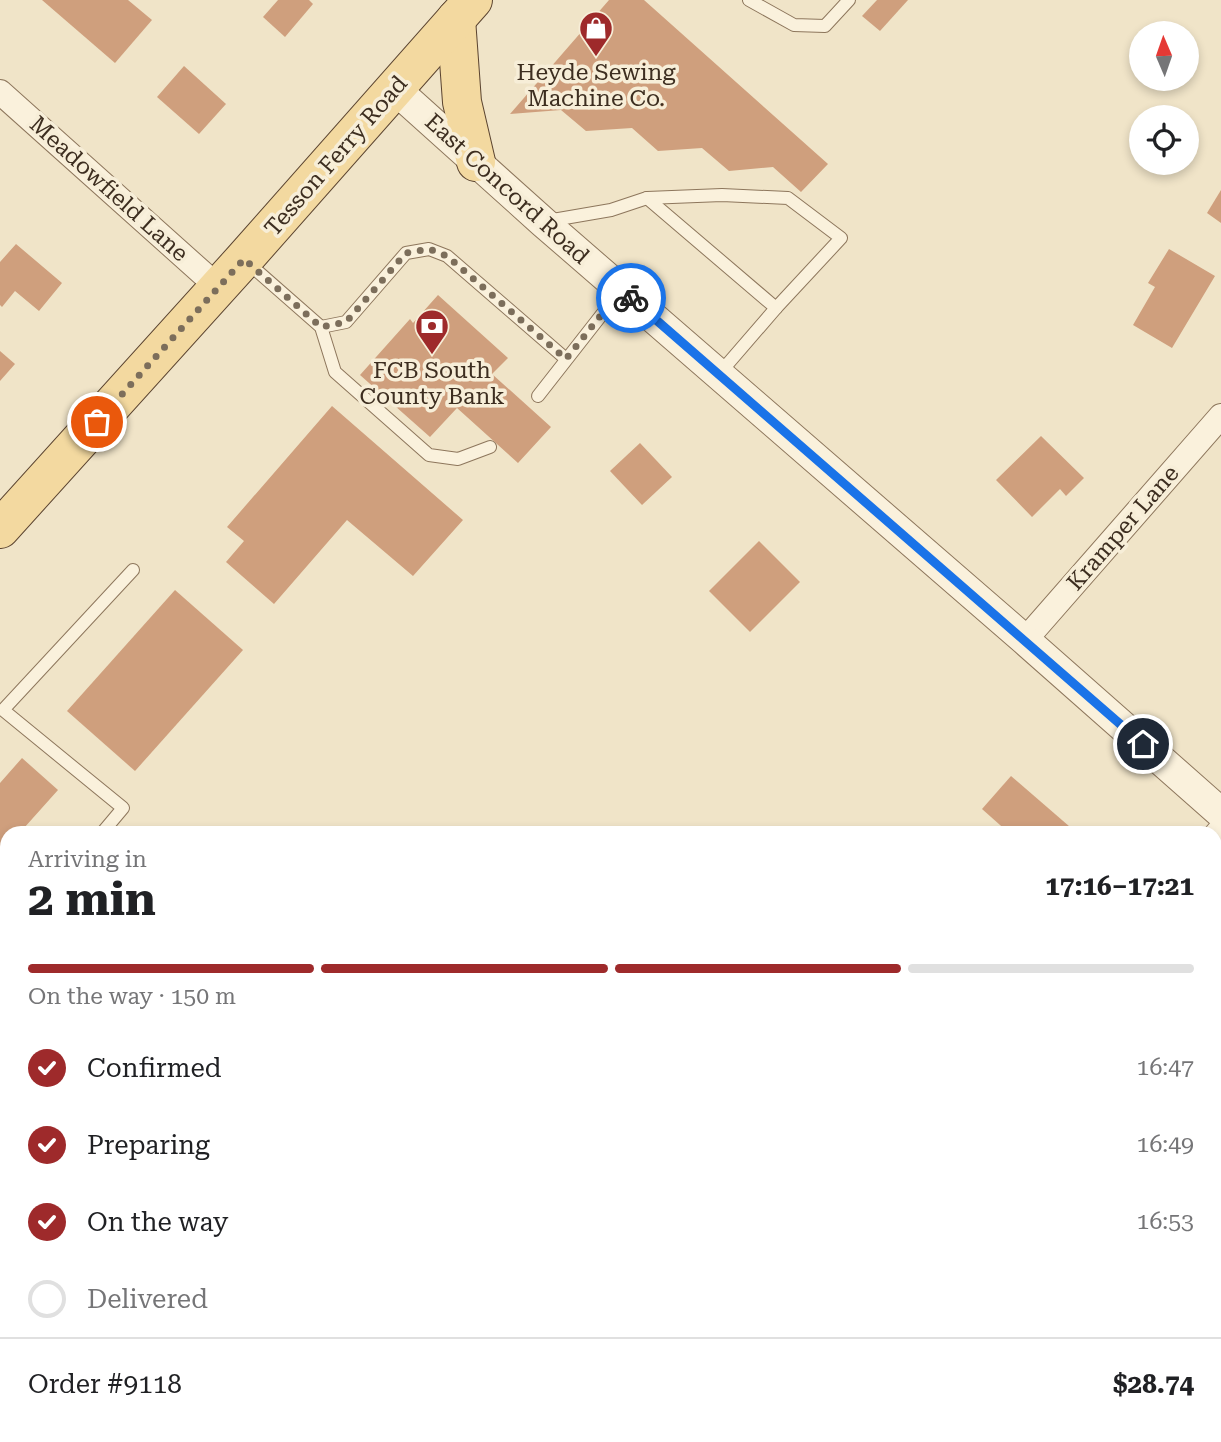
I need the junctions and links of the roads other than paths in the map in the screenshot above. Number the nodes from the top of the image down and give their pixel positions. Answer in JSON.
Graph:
{"nodes":[{"id":1,"x":749,"y":0,"type":"edge"},
{"id":2,"x":849,"y":0,"type":"edge"},
{"id":3,"x":465,"y":10,"type":"edge"},
{"id":4,"x":395,"y":89,"type":"junction"},
{"id":5,"x":0,"y":92,"type":"edge"},
{"id":6,"x":476,"y":162,"type":"junction"},
{"id":7,"x":647,"y":198,"type":"junction"},
{"id":8,"x":543,"y":222,"type":"junction"},
{"id":9,"x":244,"y":259,"type":"junction"},
{"id":10,"x":219,"y":287,"type":"junction"},
{"id":11,"x":621,"y":290,"type":"junction"},
{"id":12,"x":776,"y":308,"type":"junction"},
{"id":13,"x":321,"y":327,"type":"junction"},
{"id":14,"x":566,"y":359,"type":"junction"},
{"id":15,"x":719,"y":374,"type":"junction"},
{"id":16,"x":538,"y":396,"type":"dead end"},
{"id":17,"x":1221,"y":416,"type":"edge"},
{"id":18,"x":490,"y":447,"type":"dead end"},
{"id":19,"x":0,"y":529,"type":"edge"},
{"id":20,"x":133,"y":570,"type":"dead end"},
{"id":21,"x":1026,"y":640,"type":"junction"},
{"id":22,"x":1,"y":711,"type":"edge"},
{"id":23,"x":1221,"y":813,"type":"edge"},
{"id":24,"x":108,"y":826,"type":"edge"}],
"edges":[{"from":1,"to":2,"type":"lane"},
{"from":3,"to":4,"type":"main road","name":"Tesson Ferry Road"},
{"from":3,"to":6,"type":"main road"},
{"from":4,"to":6,"type":"street","name":"East Concord Road"},
{"from":4,"to":9,"type":"main road","name":"Tesson Ferry Road"},
{"from":5,"to":10,"type":"street","name":"Meadowfield Lane"},
{"from":6,"to":8,"type":"street","name":"East Concord Road"},
{"from":7,"to":8,"type":"lane"},
{"from":7,"to":12,"type":"lane"},
{"from":7,"to":12,"type":"lane"},
{"from":8,"to":11,"type":"street","name":"East Concord Road"},
{"from":9,"to":10,"type":"main road","name":"Tesson Ferry Road"},
{"from":9,"to":13,"type":"lane"},
{"from":10,"to":19,"type":"main road","name":"Tesson Ferry Road"},
{"from":11,"to":14,"type":"lane"},
{"from":11,"to":15,"type":"street","name":"East Concord Road"},
{"from":12,"to":15,"type":"lane"},
{"from":13,"to":14,"type":"lane"},
{"from":13,"to":18,"type":"lane"},
{"from":14,"to":16,"type":"lane"},
{"from":15,"to":21,"type":"street","name":"East Concord Road"},
{"from":17,"to":21,"type":"street","name":"Kramper Lane"},
{"from":20,"to":22,"type":"lane"},
{"from":21,"to":23,"type":"street","name":"East Concord Road"},
{"from":22,"to":24,"type":"lane"}]}
